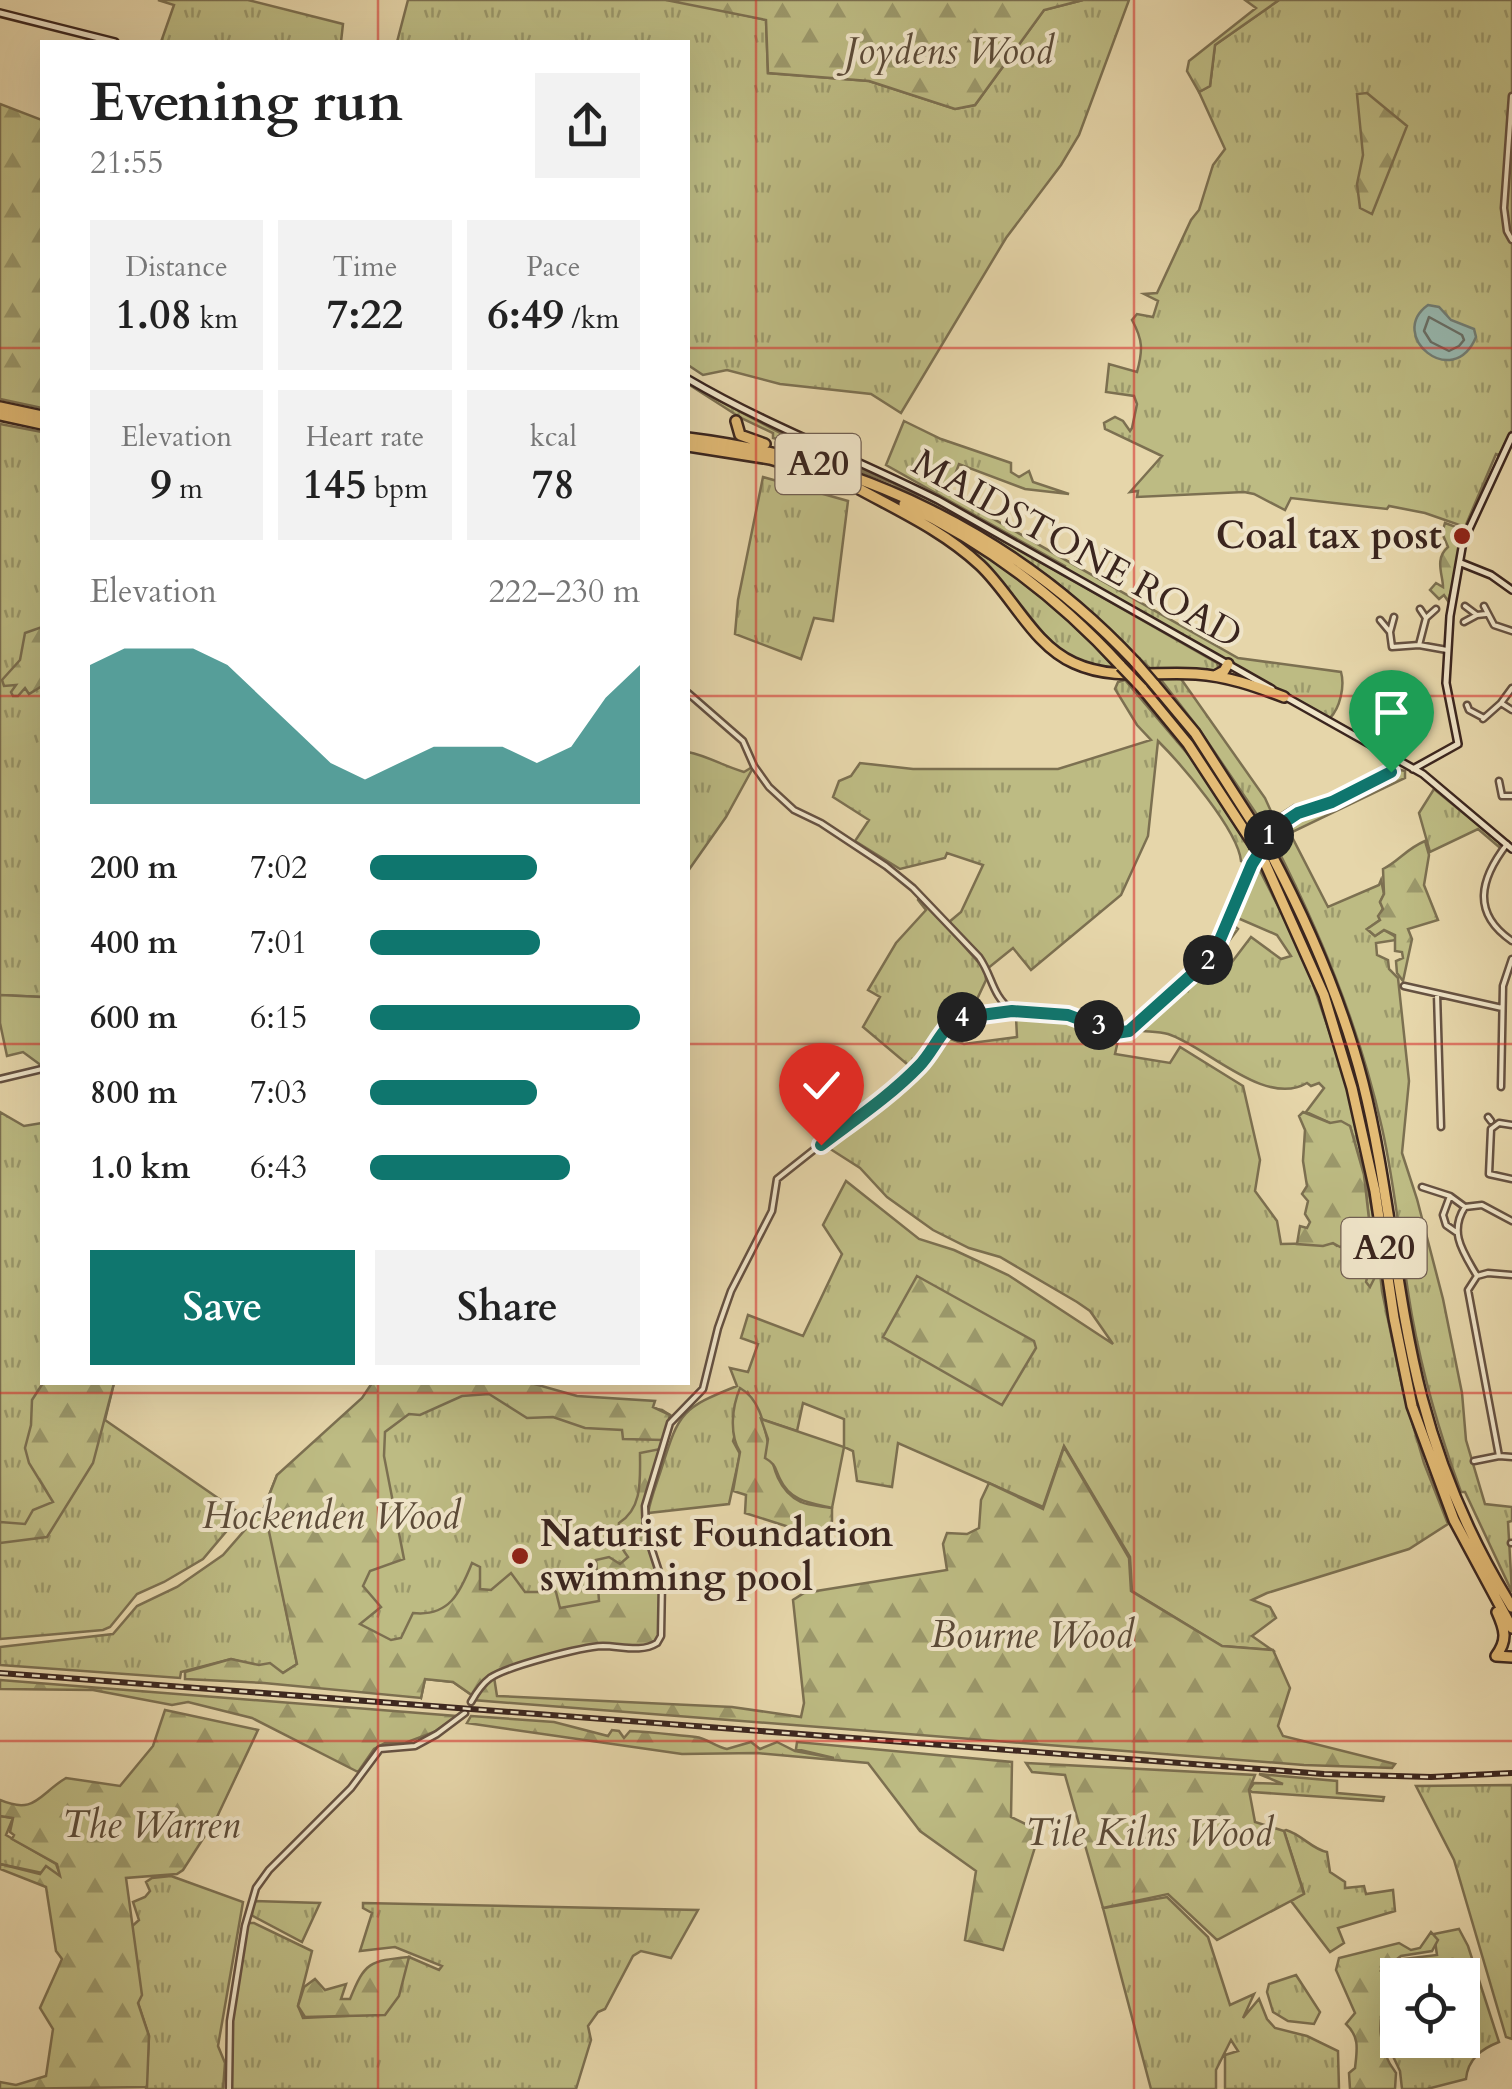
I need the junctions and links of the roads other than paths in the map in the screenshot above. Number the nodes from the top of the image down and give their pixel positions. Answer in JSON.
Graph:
{"nodes":[{"id":1,"x":0,"y":13,"type":"edge"},
{"id":2,"x":107,"y":40,"type":"edge"},
{"id":3,"x":1512,"y":96,"type":"edge"},
{"id":4,"x":1512,"y":240,"type":"edge"},
{"id":5,"x":690,"y":381,"type":"edge"},
{"id":6,"x":0,"y":406,"type":"edge"},
{"id":7,"x":0,"y":414,"type":"edge"},
{"id":8,"x":40,"y":416,"type":"edge"},
{"id":9,"x":736,"y":421,"type":"dead end"},
{"id":10,"x":40,"y":424,"type":"edge"},
{"id":11,"x":1512,"y":436,"type":"edge"},
{"id":12,"x":690,"y":438,"type":"edge"},
{"id":13,"x":690,"y":446,"type":"edge"},
{"id":14,"x":834,"y":469,"type":"junction"},
{"id":15,"x":843,"y":480,"type":"junction"},
{"id":16,"x":939,"y":517,"type":"junction"},
{"id":17,"x":1461,"y":563,"type":"junction"},
{"id":18,"x":1512,"y":590,"type":"edge"},
{"id":19,"x":1464,"y":606,"type":"dead end"},
{"id":20,"x":1484,"y":606,"type":"dead end"},
{"id":21,"x":1420,"y":609,"type":"dead end"},
{"id":22,"x":1436,"y":609,"type":"dead end"},
{"id":23,"x":1477,"y":614,"type":"junction"},
{"id":24,"x":1486,"y":614,"type":"junction"},
{"id":25,"x":1394,"y":617,"type":"dead end"},
{"id":26,"x":1426,"y":618,"type":"junction"},
{"id":27,"x":1380,"y":620,"type":"dead end"},
{"id":28,"x":1464,"y":622,"type":"dead end"},
{"id":29,"x":1512,"y":631,"type":"edge"},
{"id":30,"x":1390,"y":632,"type":"junction"},
{"id":31,"x":1419,"y":645,"type":"junction"},
{"id":32,"x":1446,"y":650,"type":"junction"},
{"id":33,"x":1228,"y":664,"type":"junction"},
{"id":34,"x":1215,"y":676,"type":"junction"},
{"id":35,"x":1512,"y":688,"type":"edge"},
{"id":36,"x":690,"y":695,"type":"edge"},
{"id":37,"x":1284,"y":697,"type":"junction"},
{"id":38,"x":1501,"y":703,"type":"junction"},
{"id":39,"x":1467,"y":705,"type":"dead end"},
{"id":40,"x":1512,"y":710,"type":"edge"},
{"id":41,"x":1398,"y":760,"type":"junction"},
{"id":42,"x":1427,"y":762,"type":"junction"},
{"id":43,"x":1414,"y":769,"type":"junction"},
{"id":44,"x":1423,"y":774,"type":"junction"},
{"id":45,"x":1499,"y":781,"type":"dead end"},
{"id":46,"x":1512,"y":796,"type":"edge"},
{"id":47,"x":1509,"y":846,"type":"edge"},
{"id":48,"x":1512,"y":941,"type":"edge"},
{"id":49,"x":1512,"y":959,"type":"edge"},
{"id":50,"x":1404,"y":986,"type":"dead end"},
{"id":51,"x":1437,"y":994,"type":"junction"},
{"id":52,"x":998,"y":1000,"type":"junction"},
{"id":53,"x":1502,"y":1000,"type":"junction"},
{"id":54,"x":1512,"y":1000,"type":"edge"},
{"id":55,"x":1502,"y":1008,"type":"junction"},
{"id":56,"x":1012,"y":1011,"type":"junction"},
{"id":57,"x":996,"y":1012,"type":"junction"},
{"id":58,"x":40,"y":1069,"type":"edge"},
{"id":59,"x":0,"y":1079,"type":"edge"},
{"id":60,"x":1501,"y":1087,"type":"dead end"},
{"id":61,"x":1499,"y":1123,"type":"junction"},
{"id":62,"x":1441,"y":1126,"type":"dead end"},
{"id":63,"x":1512,"y":1126,"type":"edge"},
{"id":64,"x":1492,"y":1129,"type":"junction"},
{"id":65,"x":1512,"y":1179,"type":"edge"},
{"id":66,"x":1422,"y":1187,"type":"dead end"},
{"id":67,"x":1450,"y":1196,"type":"junction"},
{"id":68,"x":1464,"y":1208,"type":"junction"},
{"id":69,"x":1512,"y":1221,"type":"edge"},
{"id":70,"x":1456,"y":1232,"type":"junction"},
{"id":71,"x":1512,"y":1274,"type":"edge"},
{"id":72,"x":1477,"y":1276,"type":"junction"},
{"id":73,"x":1499,"y":1456,"type":"junction"},
{"id":74,"x":1512,"y":1457,"type":"edge"},
{"id":75,"x":1474,"y":1461,"type":"dead end"},
{"id":76,"x":1474,"y":1559,"type":"junction"},
{"id":77,"x":1512,"y":1607,"type":"edge"},
{"id":78,"x":1512,"y":1628,"type":"edge"},
{"id":79,"x":1512,"y":1657,"type":"edge"},
{"id":80,"x":470,"y":1702,"type":"dead end"},
{"id":81,"x":466,"y":1713,"type":"dead end"},
{"id":82,"x":229,"y":2089,"type":"edge"}],
"edges":[{"from":1,"to":2,"type":"main road"},
{"from":3,"to":4,"type":"street"},
{"from":5,"to":33,"type":"main road","name":"MAIDSTONE ROAD"},
{"from":6,"to":8,"type":"highway"},
{"from":7,"to":10,"type":"highway"},
{"from":9,"to":14,"type":"highway"},
{"from":11,"to":17,"type":"main road"},
{"from":12,"to":14,"type":"highway","number":"A20"},
{"from":13,"to":15,"type":"highway","number":"A20"},
{"from":14,"to":16,"type":"highway","number":"A20"},
{"from":15,"to":16,"type":"highway","number":"A20"},
{"from":15,"to":34,"type":"highway","number":"A20"},
{"from":16,"to":76,"type":"highway","number":"A20","bridge":true},
{"from":16,"to":77,"type":"highway","number":"A20","bridge":true},
{"from":17,"to":18,"type":"main road"},
{"from":17,"to":32,"type":"main road"},
{"from":19,"to":23,"type":"street"},
{"from":20,"to":24,"type":"street"},
{"from":21,"to":26,"type":"street"},
{"from":22,"to":26,"type":"street"},
{"from":23,"to":24,"type":"street"},
{"from":23,"to":28,"type":"street"},
{"from":24,"to":29,"type":"street"},
{"from":25,"to":30,"type":"street"},
{"from":26,"to":31,"type":"street"},
{"from":27,"to":30,"type":"street"},
{"from":30,"to":31,"type":"street"},
{"from":31,"to":32,"type":"street"},
{"from":32,"to":42,"type":"main road"},
{"from":33,"to":34,"type":"highway"},
{"from":33,"to":37,"type":"main road","name":"MAIDSTONE ROAD"},
{"from":34,"to":37,"type":"highway","number":"A20"},
{"from":35,"to":38,"type":"street"},
{"from":36,"to":52,"type":"street"},
{"from":37,"to":41,"type":"main road","name":"MAIDSTONE ROAD"},
{"from":38,"to":39,"type":"street"},
{"from":38,"to":40,"type":"street"},
{"from":41,"to":43,"type":"main road","name":"MAIDSTONE ROAD"},
{"from":41,"to":56,"type":"street"},
{"from":42,"to":43,"type":"main road"},
{"from":42,"to":44,"type":"main road"},
{"from":43,"to":44,"type":"main road","name":"MAIDSTONE ROAD"},
{"from":44,"to":47,"type":"main road","name":"MAIDSTONE ROAD"},
{"from":45,"to":46,"type":"street"},
{"from":47,"to":48,"type":"street"},
{"from":49,"to":53,"type":"street"},
{"from":50,"to":51,"type":"street"},
{"from":51,"to":55,"type":"street"},
{"from":51,"to":62,"type":"street"},
{"from":52,"to":56,"type":"street"},
{"from":52,"to":57,"type":"street"},
{"from":53,"to":54,"type":"street"},
{"from":53,"to":55,"type":"street"},
{"from":55,"to":60,"type":"street"},
{"from":56,"to":57,"type":"street"},
{"from":57,"to":80,"type":"street"},
{"from":58,"to":59,"type":"street"},
{"from":61,"to":63,"type":"street"},
{"from":61,"to":64,"type":"street"},
{"from":61,"to":64,"type":"street"},
{"from":64,"to":65,"type":"street"},
{"from":66,"to":67,"type":"street"},
{"from":67,"to":68,"type":"street"},
{"from":67,"to":70,"type":"street"},
{"from":68,"to":69,"type":"street"},
{"from":68,"to":70,"type":"street"},
{"from":70,"to":72,"type":"street"},
{"from":71,"to":72,"type":"street"},
{"from":72,"to":73,"type":"street"},
{"from":73,"to":74,"type":"street"},
{"from":73,"to":75,"type":"street"},
{"from":76,"to":78,"type":"highway","number":"A20"},
{"from":76,"to":79,"type":"highway"},
{"from":81,"to":82,"type":"street"}]}
